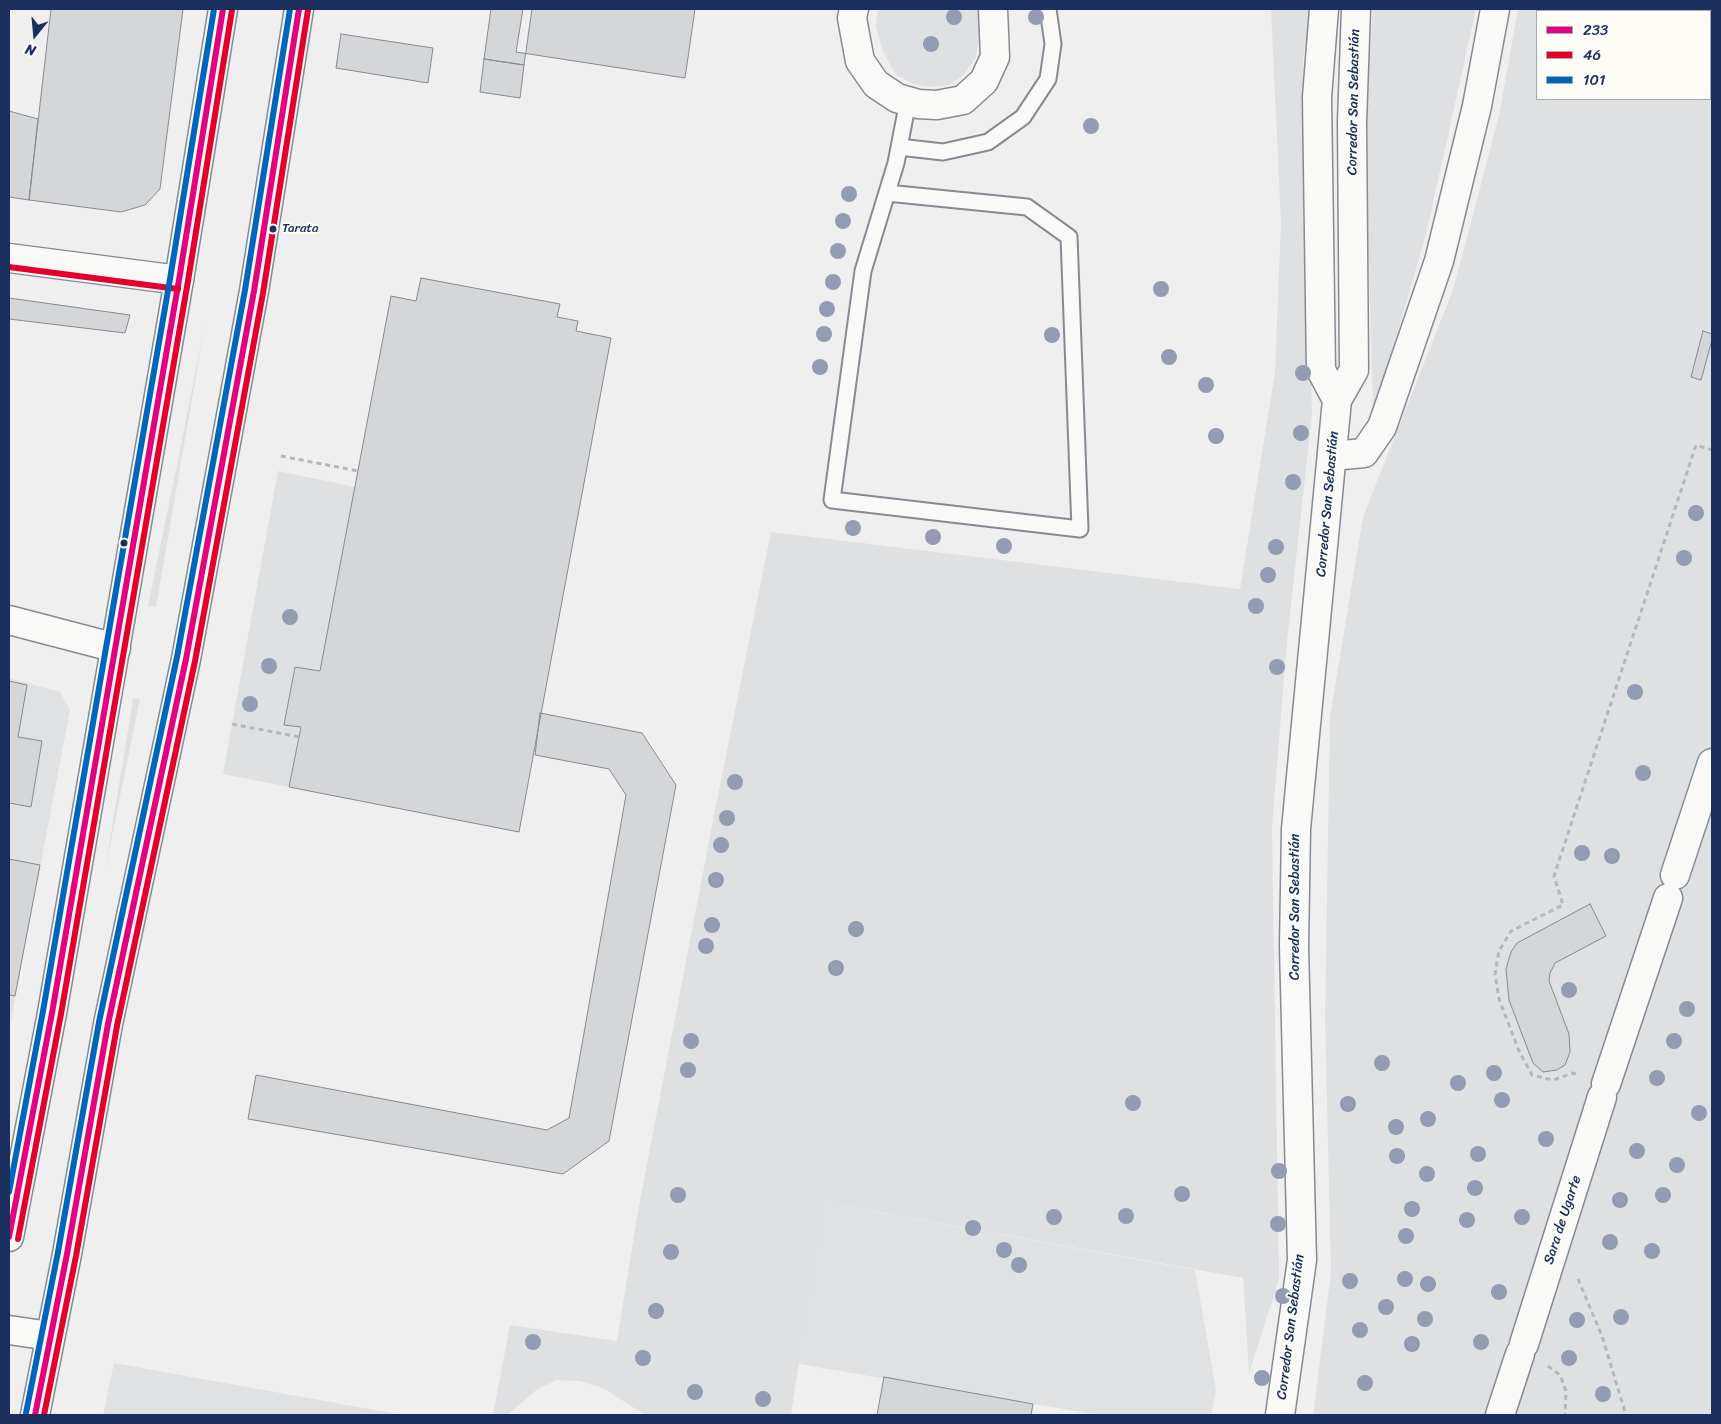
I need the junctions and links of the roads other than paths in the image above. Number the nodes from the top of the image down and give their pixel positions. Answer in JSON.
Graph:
{"nodes":[{"id":1,"x":222,"y":9,"type":"edge"},
{"id":2,"x":298,"y":9,"type":"edge"},
{"id":3,"x":854,"y":9,"type":"edge"},
{"id":4,"x":993,"y":9,"type":"edge"},
{"id":5,"x":1048,"y":9,"type":"edge"},
{"id":6,"x":1324,"y":9,"type":"edge"},
{"id":7,"x":1356,"y":9,"type":"edge"},
{"id":8,"x":1495,"y":9,"type":"edge"},
{"id":9,"x":908,"y":101,"type":"junction"},
{"id":10,"x":899,"y":148,"type":"junction"},
{"id":11,"x":887,"y":193,"type":"junction"},
{"id":12,"x":9,"y":258,"type":"edge"},
{"id":13,"x":179,"y":280,"type":"junction"},
{"id":14,"x":1337,"y":400,"type":"junction"},
{"id":15,"x":1332,"y":456,"type":"junction"},
{"id":16,"x":9,"y":620,"type":"edge"},
{"id":17,"x":116,"y":648,"type":"junction"},
{"id":18,"x":1712,"y":763,"type":"edge"},
{"id":19,"x":9,"y":1237,"type":"edge"},
{"id":20,"x":9,"y":1330,"type":"edge"},
{"id":21,"x":50,"y":1336,"type":"junction"},
{"id":22,"x":34,"y":1415,"type":"edge"},
{"id":23,"x":1280,"y":1415,"type":"edge"},
{"id":24,"x":1500,"y":1415,"type":"edge"}],
"edges":[{"from":1,"to":13,"type":"street"},
{"from":2,"to":21,"type":"street"},
{"from":3,"to":9,"type":"street"},
{"from":4,"to":9,"type":"street"},
{"from":5,"to":10,"type":"lane"},
{"from":6,"to":14,"type":"street"},
{"from":7,"to":14,"type":"street","name":"Corredor San Sebastián"},
{"from":8,"to":15,"type":"street"},
{"from":9,"to":10,"type":"lane"},
{"from":10,"to":11,"type":"lane"},
{"from":11,"to":11,"type":"lane"},
{"from":12,"to":13,"type":"street"},
{"from":13,"to":17,"type":"street"},
{"from":14,"to":15,"type":"street","name":"Corredor San Sebastián"},
{"from":15,"to":23,"type":"street","name":"Corredor San Sebastián"},
{"from":16,"to":17,"type":"street"},
{"from":17,"to":19,"type":"street"},
{"from":18,"to":24,"type":"street","name":"Sara de Ugarte"},
{"from":20,"to":21,"type":"street"},
{"from":21,"to":22,"type":"street"}]}
